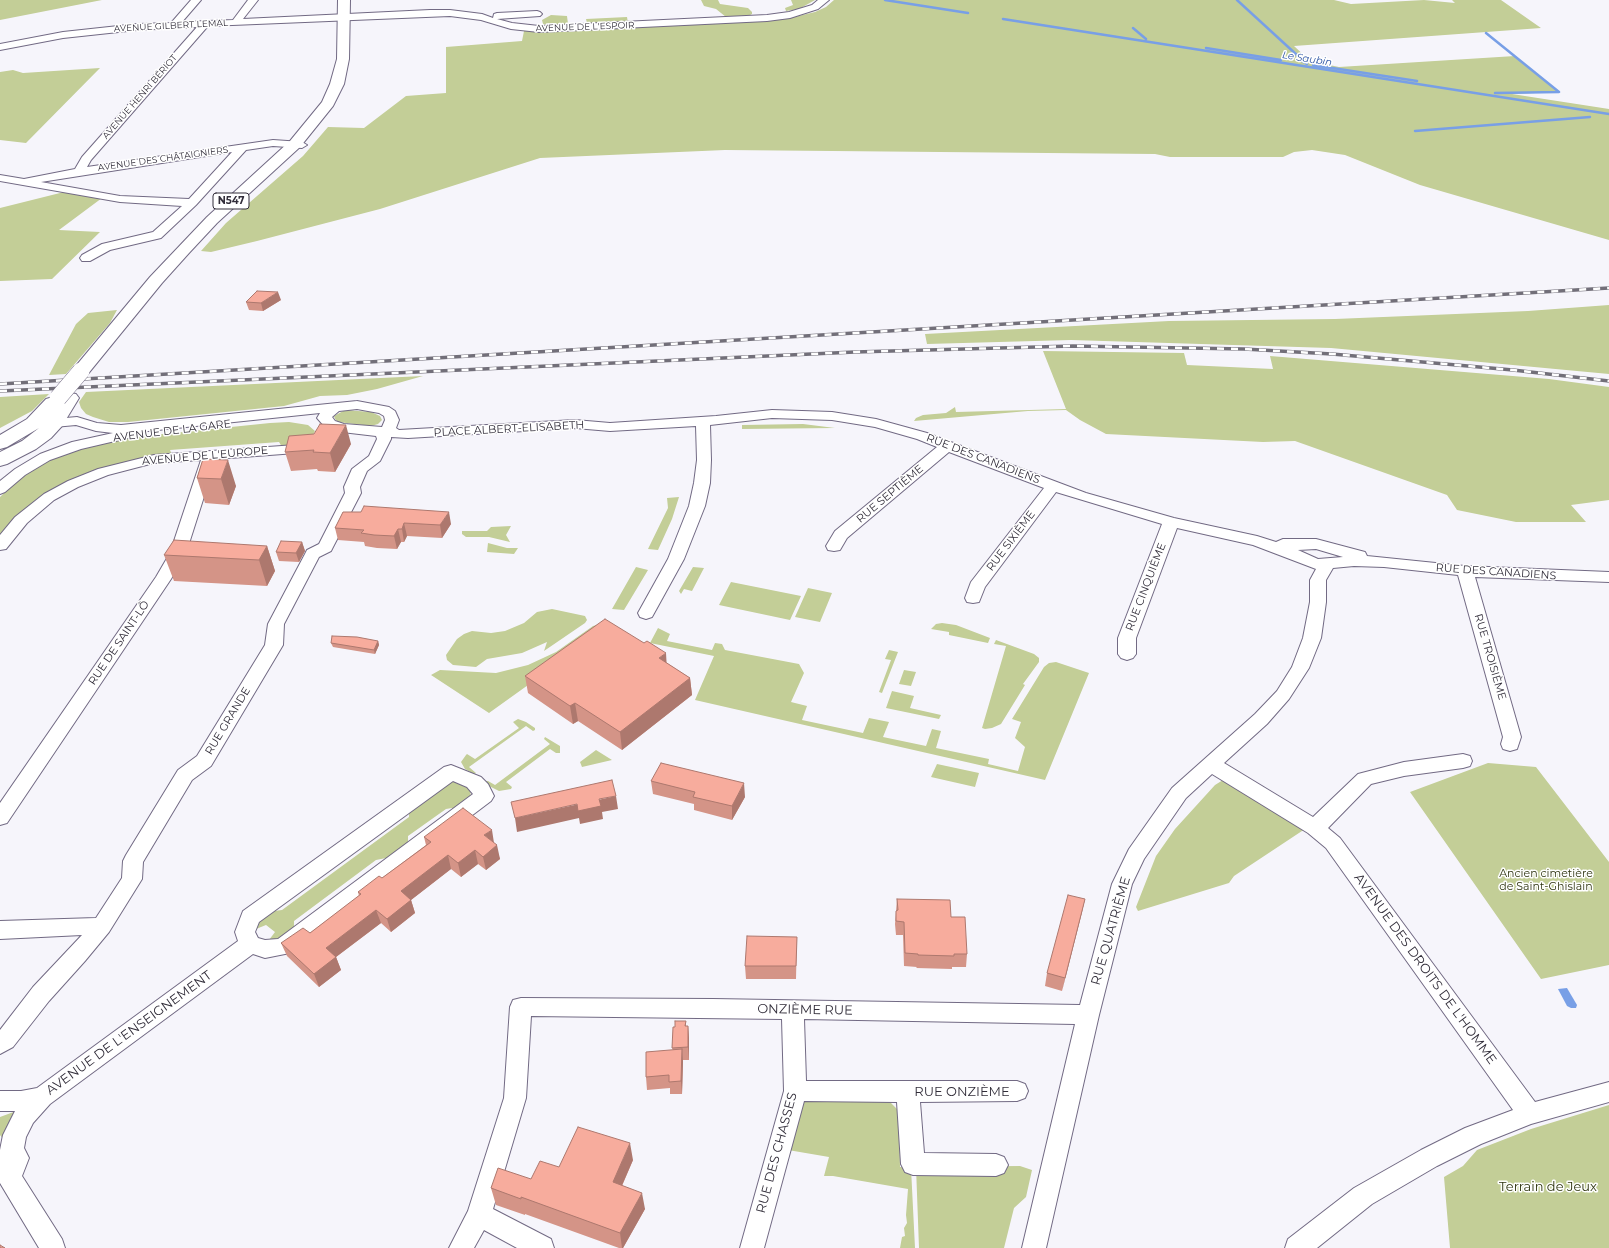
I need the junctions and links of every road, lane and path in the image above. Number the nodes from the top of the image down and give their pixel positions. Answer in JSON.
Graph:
{"nodes":[{"id":1,"x":196,"y":0,"type":"edge"},
{"id":2,"x":253,"y":0,"type":"edge"},
{"id":3,"x":824,"y":0,"type":"edge"},
{"id":4,"x":346,"y":1,"type":"edge"},
{"id":5,"x":348,"y":17,"type":"junction"},
{"id":6,"x":482,"y":17,"type":"junction"},
{"id":7,"x":236,"y":22,"type":"junction"},
{"id":8,"x":205,"y":24,"type":"junction"},
{"id":9,"x":174,"y":25,"type":"junction"},
{"id":10,"x":537,"y":25,"type":"dead end"},
{"id":11,"x":0,"y":47,"type":"edge"},
{"id":12,"x":298,"y":144,"type":"junction"},
{"id":13,"x":242,"y":148,"type":"junction"},
{"id":14,"x":79,"y":172,"type":"junction"},
{"id":15,"x":0,"y":178,"type":"edge"},
{"id":16,"x":25,"y":182,"type":"junction"},
{"id":17,"x":192,"y":204,"type":"junction"},
{"id":18,"x":86,"y":258,"type":"dead end"},
{"id":19,"x":65,"y":400,"type":"junction"},
{"id":20,"x":335,"y":407,"type":"junction"},
{"id":21,"x":703,"y":421,"type":"junction"},
{"id":22,"x":56,"y":422,"type":"junction"},
{"id":23,"x":81,"y":423,"type":"junction"},
{"id":24,"x":26,"y":428,"type":"junction"},
{"id":25,"x":121,"y":429,"type":"junction"},
{"id":26,"x":326,"y":430,"type":"junction"},
{"id":27,"x":385,"y":431,"type":"junction"},
{"id":28,"x":78,"y":438,"type":"junction"},
{"id":29,"x":0,"y":443,"type":"edge"},
{"id":30,"x":948,"y":445,"type":"junction"},
{"id":31,"x":210,"y":455,"type":"junction"},
{"id":32,"x":0,"y":475,"type":"edge"},
{"id":33,"x":1053,"y":486,"type":"junction"},
{"id":34,"x":1171,"y":522,"type":"junction"},
{"id":35,"x":0,"y":545,"type":"edge"},
{"id":36,"x":834,"y":546,"type":"dead end"},
{"id":37,"x":1306,"y":554,"type":"junction"},
{"id":38,"x":1326,"y":564,"type":"junction"},
{"id":39,"x":1465,"y":571,"type":"junction"},
{"id":40,"x":1608,"y":578,"type":"edge"},
{"id":41,"x":973,"y":598,"type":"dead end"},
{"id":42,"x":646,"y":613,"type":"dead end"},
{"id":43,"x":1127,"y":654,"type":"dead end"},
{"id":44,"x":1510,"y":744,"type":"dead end"},
{"id":45,"x":1463,"y":761,"type":"dead end"},
{"id":46,"x":1212,"y":764,"type":"junction"},
{"id":47,"x":0,"y":818,"type":"edge"},
{"id":48,"x":1315,"y":828,"type":"junction"},
{"id":49,"x":102,"y":926,"type":"junction"},
{"id":50,"x":0,"y":930,"type":"edge"},
{"id":51,"x":250,"y":944,"type":"junction"},
{"id":52,"x":793,"y":1010,"type":"junction"},
{"id":53,"x":1088,"y":1015,"type":"junction"},
{"id":54,"x":0,"y":1044,"type":"edge"},
{"id":55,"x":795,"y":1091,"type":"junction"},
{"id":56,"x":1017,"y":1091,"type":"dead end"},
{"id":57,"x":908,"y":1092,"type":"junction"},
{"id":58,"x":1609,"y":1092,"type":"edge"},
{"id":59,"x":42,"y":1097,"type":"junction"},
{"id":60,"x":0,"y":1101,"type":"edge"},
{"id":61,"x":1530,"y":1114,"type":"junction"},
{"id":62,"x":996,"y":1165,"type":"dead end"},
{"id":63,"x":4,"y":1168,"type":"edge"},
{"id":64,"x":479,"y":1215,"type":"junction"},
{"id":65,"x":53,"y":1248,"type":"edge"},
{"id":66,"x":460,"y":1248,"type":"edge"},
{"id":67,"x":542,"y":1248,"type":"edge"},
{"id":68,"x":752,"y":1248,"type":"edge"},
{"id":69,"x":1034,"y":1248,"type":"edge"},
{"id":70,"x":1297,"y":1248,"type":"edge"}],
"edges":[{"from":1,"to":9,"type":"street"},
{"from":2,"to":7,"type":"street"},
{"from":3,"to":6,"type":"street","name":"AVENUE DE L'ESPOIR"},
{"from":4,"to":5,"type":"main road","number":"N547"},
{"from":5,"to":6,"type":"street","name":"AVENUE DE L'ESPOIR"},
{"from":5,"to":7,"type":"street","name":"AVENUE GILBERT LEMAL"},
{"from":5,"to":12,"type":"main road","number":"N547"},
{"from":6,"to":10,"type":"street"},
{"from":7,"to":8,"type":"street","name":"AVENUE GILBERT LEMAL"},
{"from":8,"to":9,"type":"street","name":"AVENUE GILBERT LEMAL"},
{"from":8,"to":14,"type":"street","name":"AVENUE HENRI BÉRIOT"},
{"from":9,"to":11,"type":"street","name":"AVENUE GILBERT LEMAL"},
{"from":12,"to":13,"type":"street","name":"AVENUE DES CHÂTAIGNIERS"},
{"from":12,"to":19,"type":"main road","number":"N547"},
{"from":13,"to":14,"type":"street","name":"AVENUE DES CHÂTAIGNIERS"},
{"from":13,"to":17,"type":"street"},
{"from":14,"to":16,"type":"street","name":"AVENUE DES CHÂTAIGNIERS"},
{"from":15,"to":16,"type":"street"},
{"from":16,"to":17,"type":"street"},
{"from":17,"to":18,"type":"street"},
{"from":19,"to":22,"type":"main road","number":"N547"},
{"from":19,"to":23,"type":"street"},
{"from":19,"to":24,"type":"main road","number":"N547"},
{"from":20,"to":25,"type":"street","name":"AVENUE DE LA GARE"},
{"from":20,"to":26,"type":"street"},
{"from":20,"to":27,"type":"street","name":"AVENUE DE LA GARE"},
{"from":21,"to":27,"type":"street","name":"PLACE ALBERT-ELISABETH"},
{"from":21,"to":30,"type":"street","name":"RUE DES CANADIENS"},
{"from":21,"to":42,"type":"street"},
{"from":22,"to":23,"type":"street","name":"AVENUE DE LA GARE"},
{"from":22,"to":24,"type":"street","name":"AVENUE DE LA GARE"},
{"from":22,"to":32,"type":"main road","number":"N547"},
{"from":23,"to":25,"type":"street","name":"AVENUE DE LA GARE"},
{"from":23,"to":28,"type":"street"},
{"from":24,"to":29,"type":"main road","number":"N547"},
{"from":25,"to":28,"type":"street","name":"AVENUE DE LA GARE"},
{"from":26,"to":27,"type":"street","name":"PLACE ALBERT-ELISABETH"},
{"from":26,"to":31,"type":"street","name":"AVENUE DE L'EUROPE"},
{"from":26,"to":32,"type":"street","name":"AVENUE DE LA GARE"},
{"from":27,"to":49,"type":"street","name":"RUE GRANDE"},
{"from":28,"to":32,"type":"street","name":"AVENUE DE LA GARE"},
{"from":30,"to":33,"type":"street","name":"RUE DES CANADIENS"},
{"from":30,"to":36,"type":"street","name":"RUE SEPTIÈME"},
{"from":31,"to":35,"type":"street","name":"AVENUE DE L'EUROPE"},
{"from":31,"to":47,"type":"street","name":"RUE DE SAINT-LÔ"},
{"from":33,"to":34,"type":"street","name":"RUE DES CANADIENS"},
{"from":33,"to":41,"type":"street","name":"RUE SIXIÈME"},
{"from":34,"to":37,"type":"street","name":"RUE DES CANADIENS"},
{"from":34,"to":43,"type":"street","name":"RUE CINQUIÈME"},
{"from":37,"to":38,"type":"street","name":"RUE QUATRIÈME"},
{"from":37,"to":38,"type":"street","name":"RUE DES CANADIENS"},
{"from":38,"to":39,"type":"street","name":"RUE DES CANADIENS"},
{"from":38,"to":46,"type":"street","name":"RUE QUATRIÈME"},
{"from":39,"to":40,"type":"street","name":"RUE DES CANADIENS"},
{"from":39,"to":44,"type":"street","name":"RUE TROISIÈME"},
{"from":45,"to":48,"type":"street"},
{"from":46,"to":48,"type":"street","name":"AVENUE DES DROITS DE L'HOMME"},
{"from":46,"to":53,"type":"street","name":"RUE QUATRIÈME"},
{"from":48,"to":61,"type":"street","name":"AVENUE DES DROITS DE L'HOMME"},
{"from":49,"to":50,"type":"street"},
{"from":49,"to":54,"type":"street","name":"RUE GRANDE"},
{"from":51,"to":51,"type":"street"},
{"from":51,"to":59,"type":"street","name":"AVENUE DE L'ENSEIGNEMENT"},
{"from":52,"to":53,"type":"street","name":"ONZIÈME RUE"},
{"from":52,"to":55,"type":"street","name":"RUE DES CHASSES"},
{"from":52,"to":64,"type":"street","name":"ONZIÈME RUE"},
{"from":53,"to":69,"type":"street","name":"RUE QUATRIÈME"},
{"from":55,"to":57,"type":"street","name":"RUE ONZIÈME"},
{"from":55,"to":68,"type":"street","name":"RUE DES CHASSES"},
{"from":56,"to":57,"type":"street","name":"RUE ONZIÈME"},
{"from":57,"to":62,"type":"street","name":"RUE ONZIÈME"},
{"from":58,"to":61,"type":"street"},
{"from":59,"to":60,"type":"street","name":"AVENUE DE L'ENSEIGNEMENT"},
{"from":59,"to":63,"type":"street"},
{"from":61,"to":70,"type":"street"},
{"from":63,"to":65,"type":"street"},
{"from":64,"to":66,"type":"street"},
{"from":64,"to":67,"type":"street"}]}
